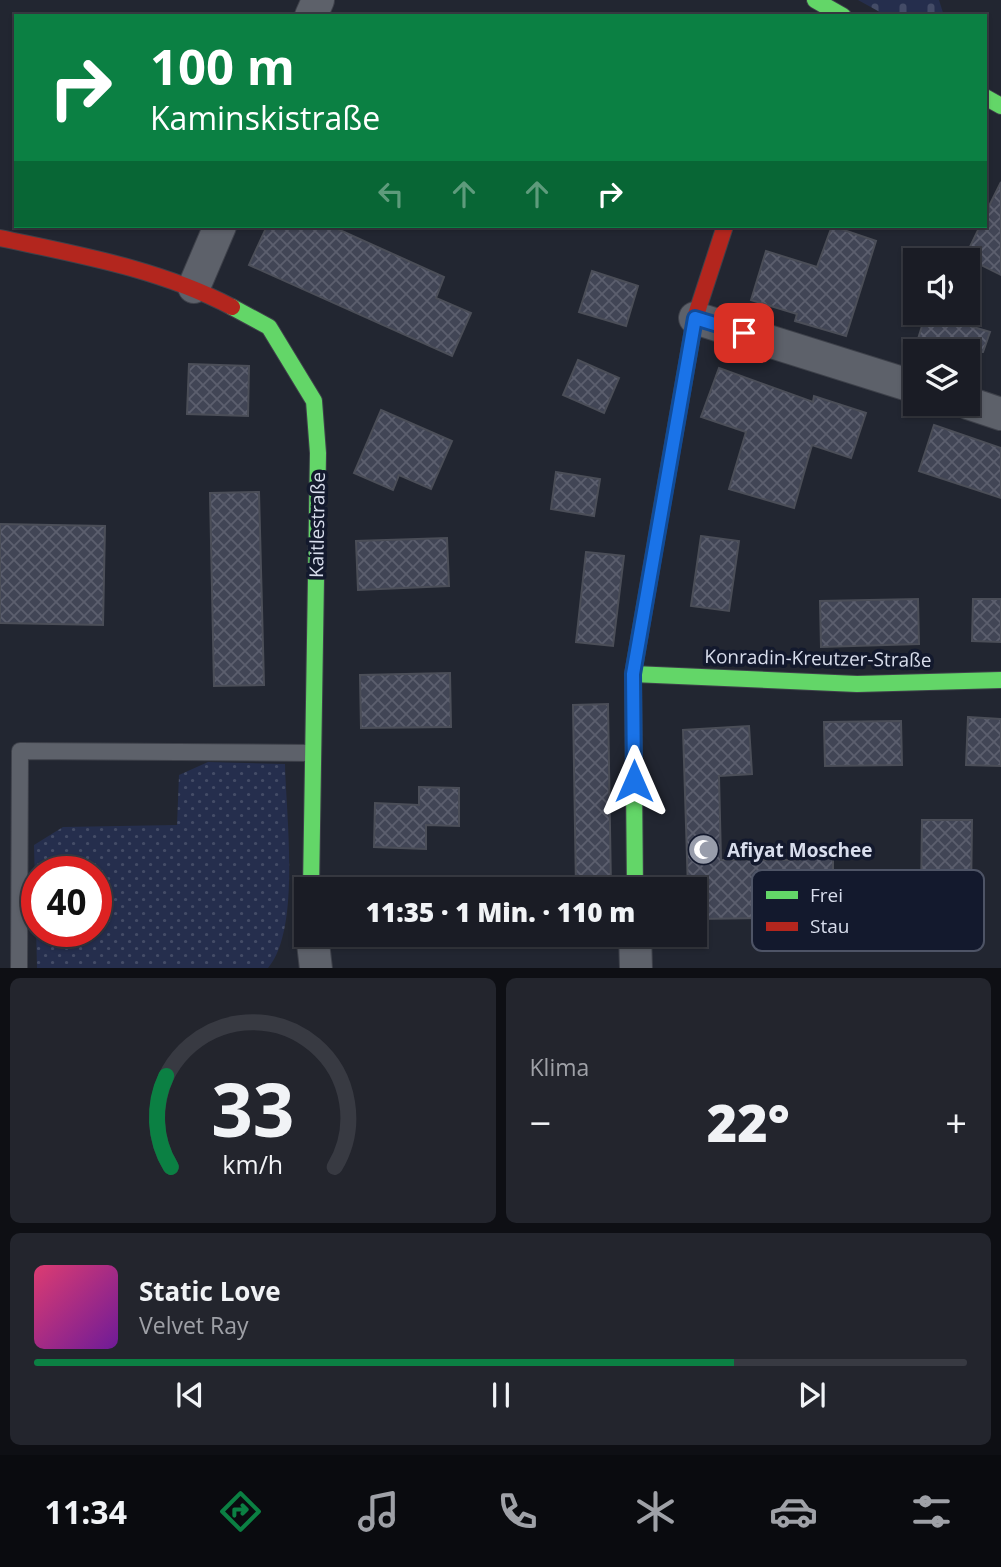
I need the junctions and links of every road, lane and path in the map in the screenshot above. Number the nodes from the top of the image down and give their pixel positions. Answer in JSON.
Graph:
{"nodes":[{"id":1,"x":815,"y":0,"type":"edge"},
{"id":2,"x":840,"y":14,"type":"edge"},
{"id":3,"x":219,"y":228,"type":"edge"},
{"id":4,"x":724,"y":228,"type":"edge"},
{"id":5,"x":0,"y":238,"type":"edge"},
{"id":6,"x":194,"y":287,"type":"junction"},
{"id":7,"x":695,"y":318,"type":"junction"},
{"id":8,"x":903,"y":383,"type":"edge"},
{"id":9,"x":980,"y":407,"type":"edge"},
{"id":10,"x":1001,"y":414,"type":"edge"},
{"id":11,"x":633,"y":674,"type":"junction"},
{"id":12,"x":1001,"y":680,"type":"edge"},
{"id":13,"x":313,"y":753,"type":"junction"},
{"id":14,"x":311,"y":877,"type":"edge"},
{"id":15,"x":635,"y":877,"type":"edge"},
{"id":16,"x":314,"y":947,"type":"edge"},
{"id":17,"x":635,"y":947,"type":"edge"},
{"id":18,"x":19,"y":968,"type":"edge"},
{"id":19,"x":316,"y":968,"type":"edge"},
{"id":20,"x":636,"y":968,"type":"edge"}],
"edges":[{"from":1,"to":2,"type":"street"},
{"from":3,"to":6,"type":"street"},
{"from":4,"to":7,"type":"street"},
{"from":5,"to":6,"type":"street","name":"Kaitlestraße"},
{"from":6,"to":13,"type":"street","name":"Kaitlestraße"},
{"from":7,"to":8,"type":"street"},
{"from":7,"to":11,"type":"street"},
{"from":9,"to":10,"type":"street"},
{"from":11,"to":12,"type":"street","name":"Konradin-Kreutzer-Straße"},
{"from":11,"to":15,"type":"street"},
{"from":13,"to":14,"type":"street","name":"Kaitlestraße"},
{"from":13,"to":18,"type":"lane"},
{"from":16,"to":19,"type":"street"},
{"from":17,"to":20,"type":"street"}]}
